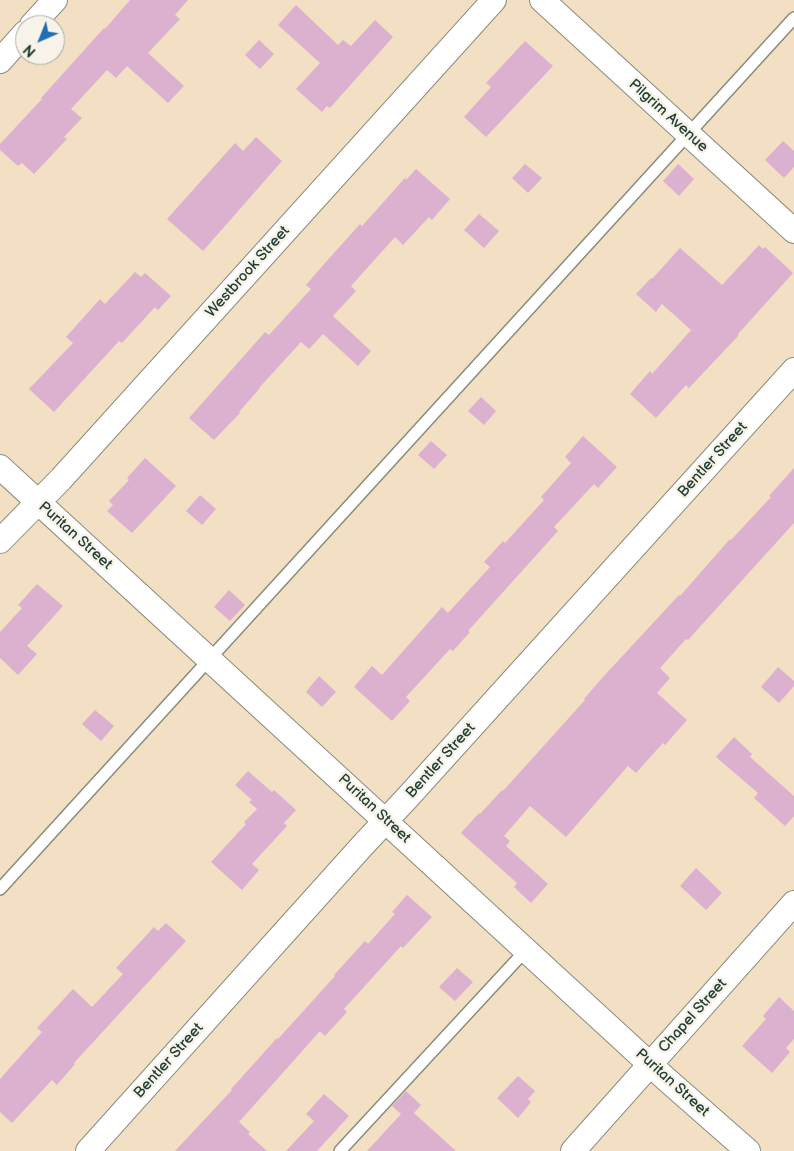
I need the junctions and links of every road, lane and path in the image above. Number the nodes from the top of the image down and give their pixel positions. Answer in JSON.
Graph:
{"nodes":[{"id":1,"x":55,"y":0,"type":"edge"},
{"id":2,"x":494,"y":0,"type":"edge"},
{"id":3,"x":542,"y":0,"type":"edge"},
{"id":4,"x":41,"y":15,"type":"edge"},
{"id":5,"x":794,"y":18,"type":"edge"},
{"id":6,"x":15,"y":44,"type":"edge"},
{"id":7,"x":0,"y":61,"type":"edge"},
{"id":8,"x":689,"y":135,"type":"junction"},
{"id":9,"x":794,"y":231,"type":"edge"},
{"id":10,"x":794,"y":370,"type":"edge"},
{"id":11,"x":0,"y":467,"type":"edge"},
{"id":12,"x":38,"y":502,"type":"junction"},
{"id":13,"x":0,"y":541,"type":"edge"},
{"id":14,"x":209,"y":659,"type":"junction"},
{"id":15,"x":386,"y":821,"type":"junction"},
{"id":16,"x":0,"y":889,"type":"edge"},
{"id":17,"x":794,"y":904,"type":"edge"},
{"id":18,"x":526,"y":950,"type":"junction"},
{"id":19,"x":650,"y":1064,"type":"junction"},
{"id":20,"x":88,"y":1151,"type":"edge"},
{"id":21,"x":340,"y":1151,"type":"edge"},
{"id":22,"x":573,"y":1151,"type":"edge"},
{"id":23,"x":748,"y":1151,"type":"edge"}],
"edges":[{"from":1,"to":4,"type":"street"},
{"from":2,"to":12,"type":"street","name":"Westbrook Street"},
{"from":3,"to":8,"type":"street","name":"Pilgrim Avenue"},
{"from":5,"to":8,"type":"lane"},
{"from":6,"to":7,"type":"street"},
{"from":8,"to":9,"type":"street","name":"Pilgrim Avenue"},
{"from":8,"to":14,"type":"lane"},
{"from":10,"to":15,"type":"street","name":"Bentler Street"},
{"from":11,"to":12,"type":"street","name":"Puritan Street"},
{"from":12,"to":13,"type":"street","name":"Westbrook Street"},
{"from":12,"to":14,"type":"street","name":"Puritan Street"},
{"from":14,"to":15,"type":"street","name":"Puritan Street"},
{"from":14,"to":16,"type":"lane"},
{"from":15,"to":18,"type":"street","name":"Puritan Street"},
{"from":15,"to":20,"type":"street","name":"Bentler Street"},
{"from":17,"to":19,"type":"street","name":"Chapel Street"},
{"from":18,"to":19,"type":"street","name":"Puritan Street"},
{"from":18,"to":21,"type":"lane"},
{"from":19,"to":22,"type":"street","name":"Chapel Street"},
{"from":19,"to":23,"type":"street","name":"Puritan Street"}]}
